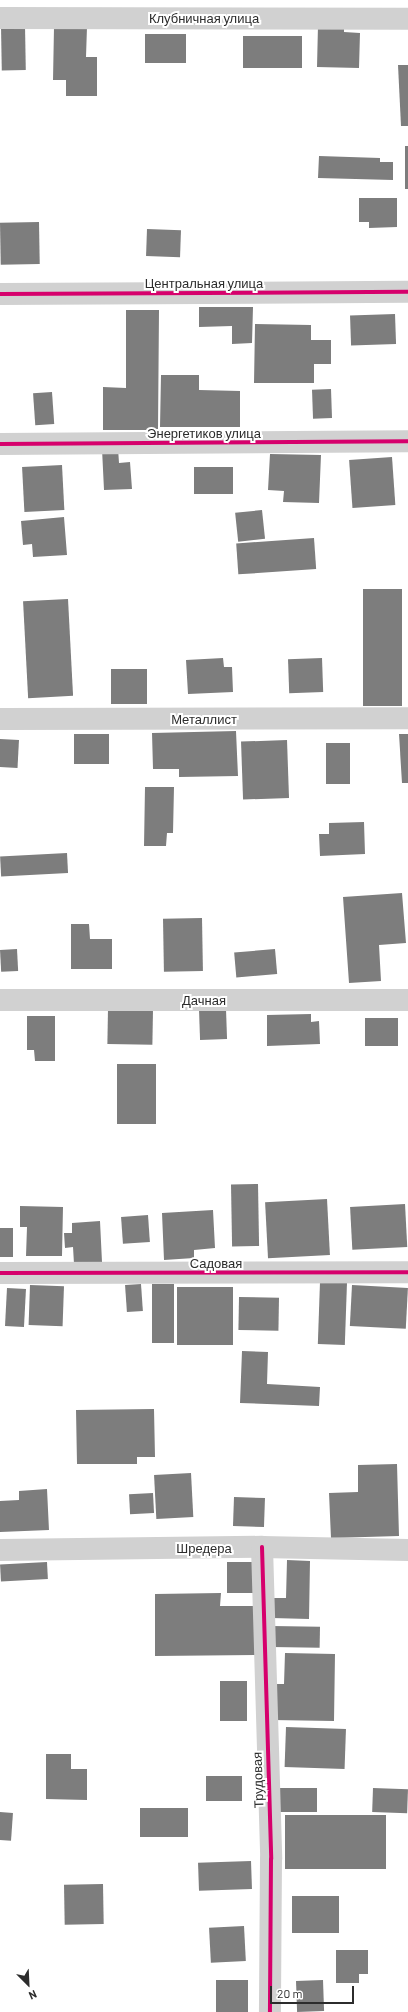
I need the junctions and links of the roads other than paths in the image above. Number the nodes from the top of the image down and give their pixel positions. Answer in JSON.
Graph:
{"nodes":[{"id":1,"x":0,"y":18,"type":"edge"},
{"id":2,"x":408,"y":19,"type":"edge"},
{"id":3,"x":408,"y":292,"type":"edge"},
{"id":4,"x":0,"y":294,"type":"edge"},
{"id":5,"x":408,"y":441,"type":"edge"},
{"id":6,"x":0,"y":444,"type":"edge"},
{"id":7,"x":408,"y":718,"type":"edge"},
{"id":8,"x":0,"y":719,"type":"edge"},
{"id":9,"x":0,"y":1000,"type":"edge"},
{"id":10,"x":408,"y":1000,"type":"edge"},
{"id":11,"x":408,"y":1272,"type":"edge"},
{"id":12,"x":0,"y":1273,"type":"edge"},
{"id":13,"x":262,"y":1547,"type":"junction"},
{"id":14,"x":0,"y":1550,"type":"edge"},
{"id":15,"x":408,"y":1550,"type":"edge"},
{"id":16,"x":270,"y":2012,"type":"edge"}],
"edges":[{"from":1,"to":2,"type":"street","name":"Клубничная улица"},
{"from":3,"to":4,"type":"street","name":"Центральная улица"},
{"from":5,"to":6,"type":"street","name":"Энергетиков улица"},
{"from":7,"to":8,"type":"street","name":"Металлист"},
{"from":9,"to":10,"type":"street","name":"Дачная"},
{"from":11,"to":12,"type":"street","name":"Садовая"},
{"from":13,"to":14,"type":"street","name":"Шредера"},
{"from":13,"to":15,"type":"street","name":"Шредера"},
{"from":13,"to":16,"type":"street","name":"Трудовая"}]}
